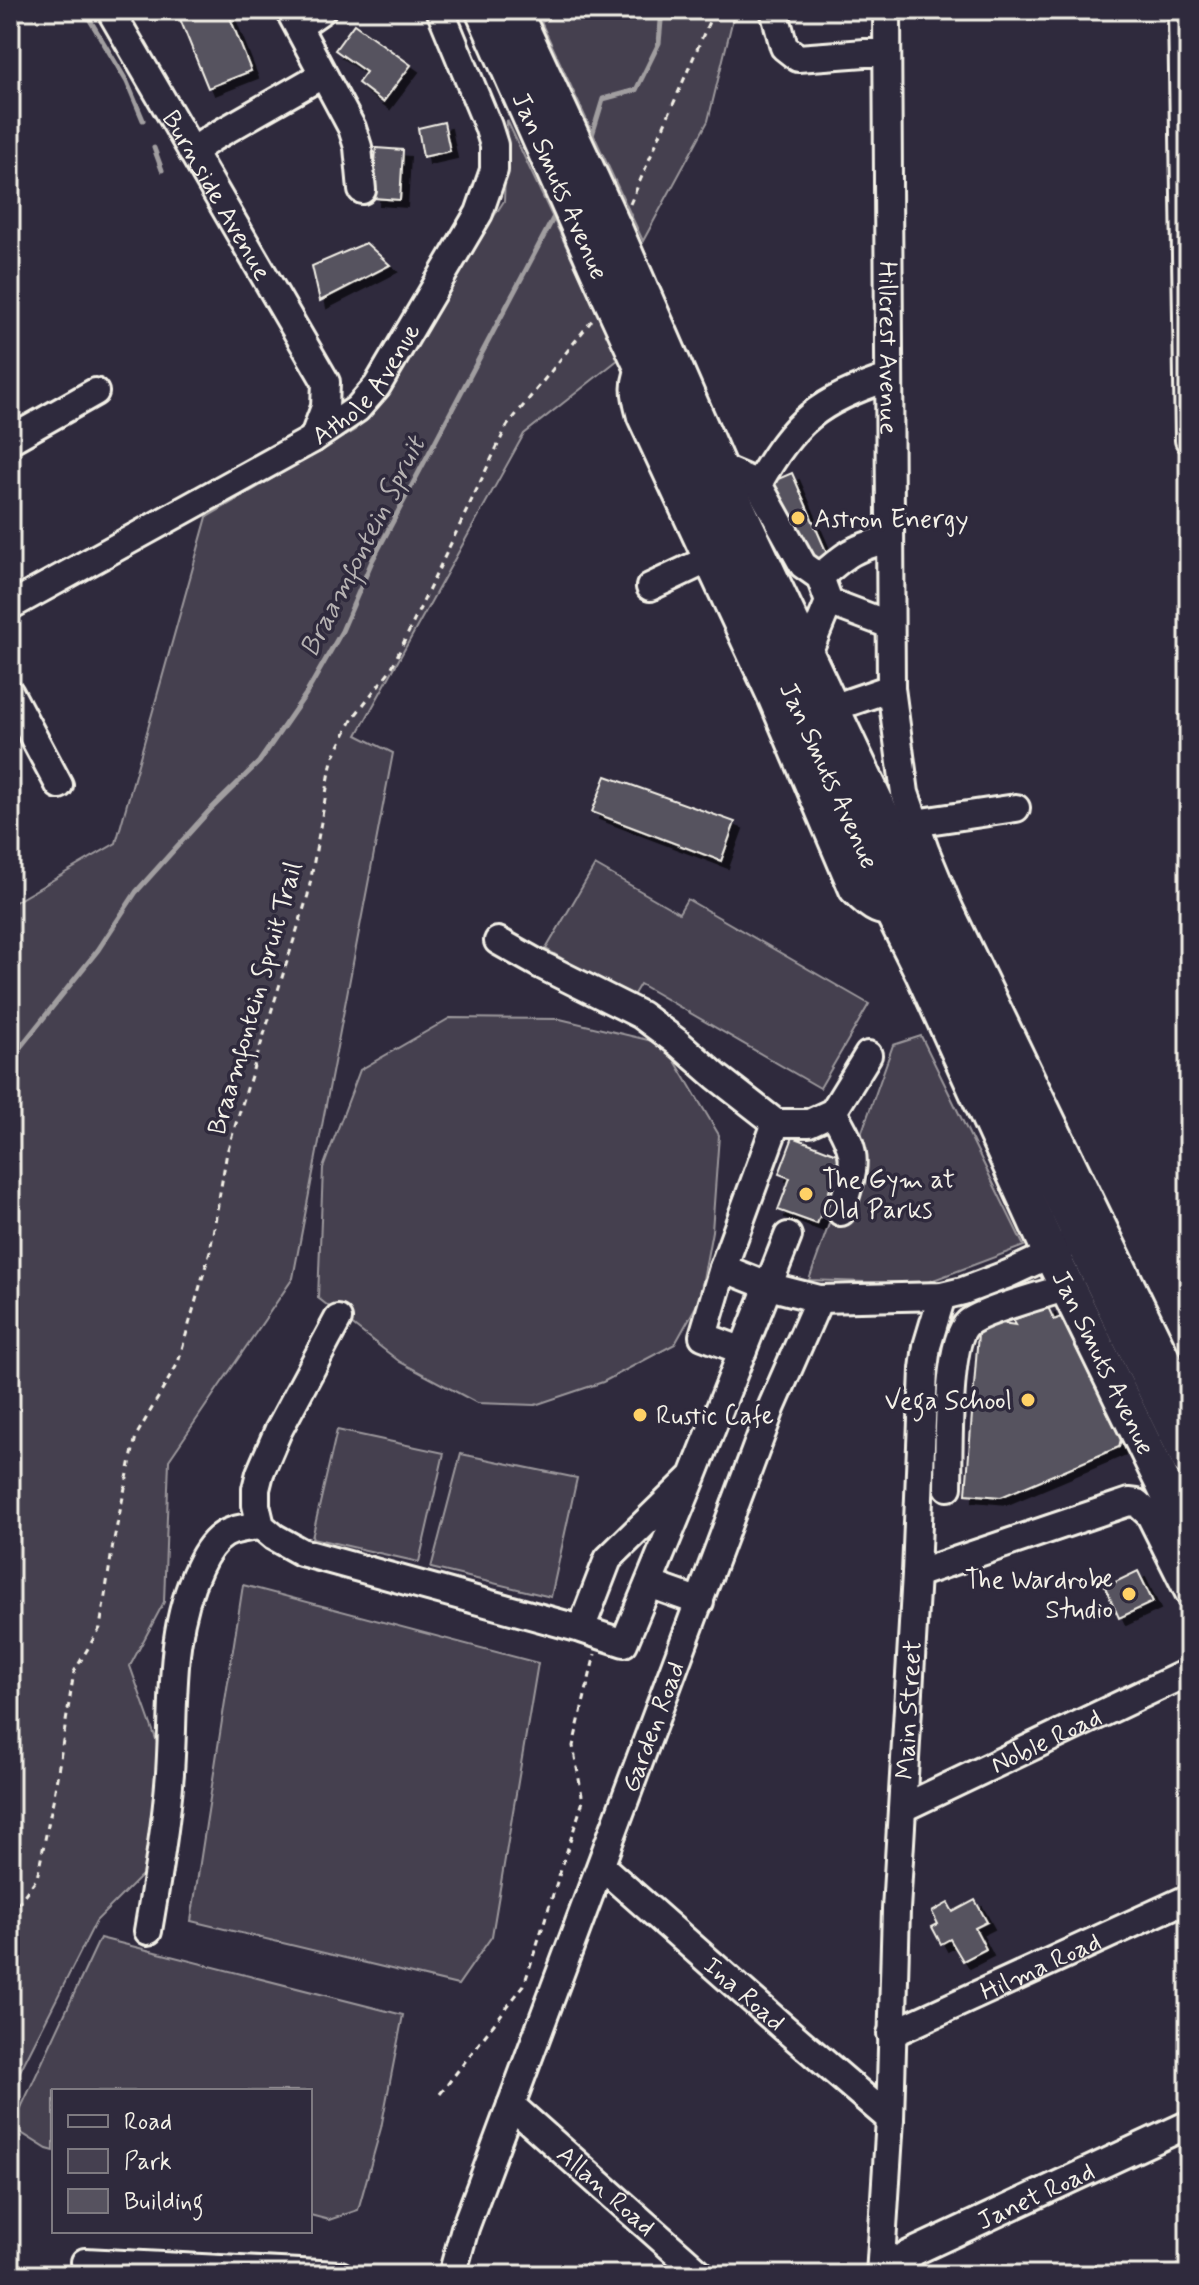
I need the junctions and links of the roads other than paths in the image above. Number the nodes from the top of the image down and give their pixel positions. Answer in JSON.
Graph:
{"nodes":[{"id":1,"x":110,"y":10,"type":"edge"},
{"id":2,"x":322,"y":10,"type":"edge"},
{"id":3,"x":440,"y":10,"type":"edge"},
{"id":4,"x":483,"y":10,"type":"edge"},
{"id":5,"x":513,"y":10,"type":"edge"},
{"id":6,"x":774,"y":10,"type":"edge"},
{"id":7,"x":887,"y":10,"type":"edge"},
{"id":8,"x":1182,"y":10,"type":"edge"},
{"id":9,"x":294,"y":18,"type":"edge"},
{"id":10,"x":887,"y":53,"type":"junction"},
{"id":11,"x":322,"y":75,"type":"junction"},
{"id":12,"x":552,"y":130,"type":"junction"},
{"id":13,"x":1187,"y":131,"type":"edge"},
{"id":14,"x":192,"y":152,"type":"junction"},
{"id":15,"x":362,"y":190,"type":"dead end"},
{"id":16,"x":605,"y":233,"type":"junction"},
{"id":17,"x":643,"y":365,"type":"junction"},
{"id":18,"x":888,"y":378,"type":"junction"},
{"id":19,"x":326,"y":382,"type":"junction"},
{"id":20,"x":377,"y":386,"type":"junction"},
{"id":21,"x":95,"y":392,"type":"dead end"},
{"id":22,"x":1188,"y":417,"type":"edge"},
{"id":23,"x":313,"y":439,"type":"junction"},
{"id":24,"x":10,"y":440,"type":"edge"},
{"id":25,"x":1189,"y":440,"type":"edge"},
{"id":26,"x":718,"y":467,"type":"junction"},
{"id":27,"x":758,"y":484,"type":"junction"},
{"id":28,"x":889,"y":539,"type":"junction"},
{"id":29,"x":707,"y":560,"type":"junction"},
{"id":30,"x":650,"y":587,"type":"dead end"},
{"id":31,"x":824,"y":590,"type":"junction"},
{"id":32,"x":10,"y":606,"type":"edge"},
{"id":33,"x":890,"y":625,"type":"junction"},
{"id":34,"x":808,"y":653,"type":"junction"},
{"id":35,"x":891,"y":688,"type":"junction"},
{"id":36,"x":10,"y":693,"type":"edge"},
{"id":37,"x":818,"y":713,"type":"junction"},
{"id":38,"x":59,"y":785,"type":"dead end"},
{"id":39,"x":1016,"y":808,"type":"dead end"},
{"id":40,"x":914,"y":823,"type":"junction"},
{"id":41,"x":908,"y":908,"type":"junction"},
{"id":42,"x":498,"y":941,"type":"dead end"},
{"id":43,"x":868,"y":1055,"type":"dead end"},
{"id":44,"x":833,"y":1112,"type":"junction"},
{"id":45,"x":776,"y":1123,"type":"junction"},
{"id":46,"x":841,"y":1212,"type":"dead end"},
{"id":47,"x":788,"y":1236,"type":"dead end"},
{"id":48,"x":1080,"y":1236,"type":"junction"},
{"id":49,"x":1051,"y":1254,"type":"junction"},
{"id":50,"x":723,"y":1268,"type":"junction"},
{"id":51,"x":768,"y":1286,"type":"junction"},
{"id":52,"x":1068,"y":1287,"type":"junction"},
{"id":53,"x":942,"y":1296,"type":"junction"},
{"id":54,"x":819,"y":1299,"type":"junction"},
{"id":55,"x":338,"y":1319,"type":"dead end"},
{"id":56,"x":743,"y":1351,"type":"junction"},
{"id":57,"x":922,"y":1400,"type":"junction"},
{"id":58,"x":950,"y":1401,"type":"junction"},
{"id":59,"x":1189,"y":1405,"type":"edge"},
{"id":60,"x":1189,"y":1459,"type":"edge"},
{"id":61,"x":693,"y":1476,"type":"junction"},
{"id":62,"x":948,"y":1487,"type":"dead end"},
{"id":63,"x":261,"y":1526,"type":"junction"},
{"id":64,"x":1189,"y":1536,"type":"edge"},
{"id":65,"x":916,"y":1574,"type":"junction"},
{"id":66,"x":649,"y":1584,"type":"junction"},
{"id":67,"x":1189,"y":1593,"type":"edge"},
{"id":68,"x":700,"y":1602,"type":"junction"},
{"id":69,"x":590,"y":1632,"type":"junction"},
{"id":70,"x":1189,"y":1672,"type":"edge"},
{"id":71,"x":903,"y":1808,"type":"junction"},
{"id":72,"x":601,"y":1866,"type":"junction"},
{"id":73,"x":1189,"y":1898,"type":"edge"},
{"id":74,"x":148,"y":1931,"type":"dead end"},
{"id":75,"x":891,"y":2034,"type":"junction"},
{"id":76,"x":511,"y":2105,"type":"junction"},
{"id":77,"x":890,"y":2119,"type":"junction"},
{"id":78,"x":1189,"y":2124,"type":"edge"},
{"id":79,"x":85,"y":2262,"type":"dead end"},
{"id":80,"x":881,"y":2271,"type":"edge"},
{"id":81,"x":340,"y":2275,"type":"edge"},
{"id":82,"x":452,"y":2275,"type":"edge"},
{"id":83,"x":702,"y":2275,"type":"edge"}],
"edges":[{"from":1,"to":14,"type":"street","name":"Burnside Avenue"},
{"from":2,"to":9,"type":"street"},
{"from":3,"to":20,"type":"street","name":"Athole Avenue"},
{"from":4,"to":12,"type":"main road","name":"Jan Smuts Avenue"},
{"from":5,"to":12,"type":"main road","name":"Jan Smuts Avenue"},
{"from":6,"to":10,"type":"street"},
{"from":7,"to":10,"type":"street","name":"Hillcrest Avenue"},
{"from":8,"to":13,"type":"street"},
{"from":9,"to":11,"type":"street"},
{"from":10,"to":18,"type":"street","name":"Hillcrest Avenue"},
{"from":11,"to":14,"type":"street"},
{"from":11,"to":15,"type":"street"},
{"from":12,"to":16,"type":"main road","name":"Jan Smuts Avenue"},
{"from":13,"to":22,"type":"street"},
{"from":14,"to":19,"type":"street","name":"Burnside Avenue"},
{"from":16,"to":17,"type":"main road","name":"Jan Smuts Avenue"},
{"from":16,"to":26,"type":"main road","name":"Jan Smuts Avenue"},
{"from":17,"to":29,"type":"street"},
{"from":17,"to":37,"type":"main road","name":"Jan Smuts Avenue"},
{"from":18,"to":27,"type":"street"},
{"from":18,"to":28,"type":"street","name":"Hillcrest Avenue"},
{"from":19,"to":20,"type":"street"},
{"from":19,"to":23,"type":"street"},
{"from":20,"to":23,"type":"street","name":"Athole Avenue"},
{"from":21,"to":24,"type":"street"},
{"from":22,"to":25,"type":"street"},
{"from":23,"to":32,"type":"street","name":"Athole Avenue"},
{"from":26,"to":27,"type":"street"},
{"from":26,"to":34,"type":"main road","name":"Jan Smuts Avenue"},
{"from":27,"to":31,"type":"street"},
{"from":28,"to":31,"type":"street"},
{"from":28,"to":33,"type":"street","name":"Hillcrest Avenue"},
{"from":29,"to":30,"type":"street"},
{"from":29,"to":41,"type":"street"},
{"from":31,"to":33,"type":"street"},
{"from":31,"to":34,"type":"street"},
{"from":33,"to":35,"type":"street","name":"Hillcrest Avenue"},
{"from":34,"to":37,"type":"main road","name":"Jan Smuts Avenue"},
{"from":35,"to":37,"type":"street"},
{"from":35,"to":40,"type":"street","name":"Hillcrest Avenue"},
{"from":36,"to":38,"type":"street"},
{"from":37,"to":41,"type":"main road","name":"Jan Smuts Avenue"},
{"from":39,"to":40,"type":"street"},
{"from":40,"to":59,"type":"street","name":"Jan Smuts Avenue"},
{"from":41,"to":48,"type":"main road","name":"Jan Smuts Avenue"},
{"from":41,"to":49,"type":"main road","name":"Jan Smuts Avenue"},
{"from":42,"to":45,"type":"street"},
{"from":43,"to":44,"type":"street"},
{"from":44,"to":45,"type":"street"},
{"from":44,"to":46,"type":"street"},
{"from":45,"to":50,"type":"street"},
{"from":47,"to":51,"type":"street"},
{"from":48,"to":49,"type":"street"},
{"from":48,"to":60,"type":"main road","name":"Jan Smuts Avenue"},
{"from":49,"to":52,"type":"main road","name":"Jan Smuts Avenue"},
{"from":49,"to":53,"type":"street"},
{"from":50,"to":51,"type":"street"},
{"from":50,"to":56,"type":"street"},
{"from":51,"to":54,"type":"street"},
{"from":51,"to":56,"type":"street"},
{"from":52,"to":58,"type":"street"},
{"from":52,"to":64,"type":"main road","name":"Jan Smuts Avenue"},
{"from":53,"to":54,"type":"street"},
{"from":53,"to":57,"type":"street","name":"Main Street"},
{"from":54,"to":68,"type":"street","name":"Garden Road"},
{"from":55,"to":63,"type":"street"},
{"from":56,"to":61,"type":"street"},
{"from":57,"to":58,"type":"street"},
{"from":57,"to":65,"type":"street","name":"Main Street"},
{"from":58,"to":62,"type":"street"},
{"from":61,"to":66,"type":"street"},
{"from":61,"to":69,"type":"street"},
{"from":63,"to":69,"type":"street"},
{"from":63,"to":74,"type":"street"},
{"from":65,"to":67,"type":"street"},
{"from":65,"to":71,"type":"street","name":"Main Street"},
{"from":66,"to":68,"type":"street"},
{"from":66,"to":69,"type":"street"},
{"from":68,"to":72,"type":"street","name":"Garden Road"},
{"from":70,"to":71,"type":"street","name":"Noble Road"},
{"from":71,"to":75,"type":"street","name":"Main Street"},
{"from":72,"to":76,"type":"street","name":"Garden Road"},
{"from":72,"to":77,"type":"street","name":"Ina Road"},
{"from":73,"to":75,"type":"street","name":"Hilma Road"},
{"from":75,"to":77,"type":"street","name":"Main Street"},
{"from":76,"to":82,"type":"street","name":"Garden Road"},
{"from":76,"to":83,"type":"street","name":"Allan Road"},
{"from":77,"to":80,"type":"street","name":"Main Street"},
{"from":78,"to":80,"type":"street","name":"Janet Road"},
{"from":79,"to":81,"type":"street"}]}
